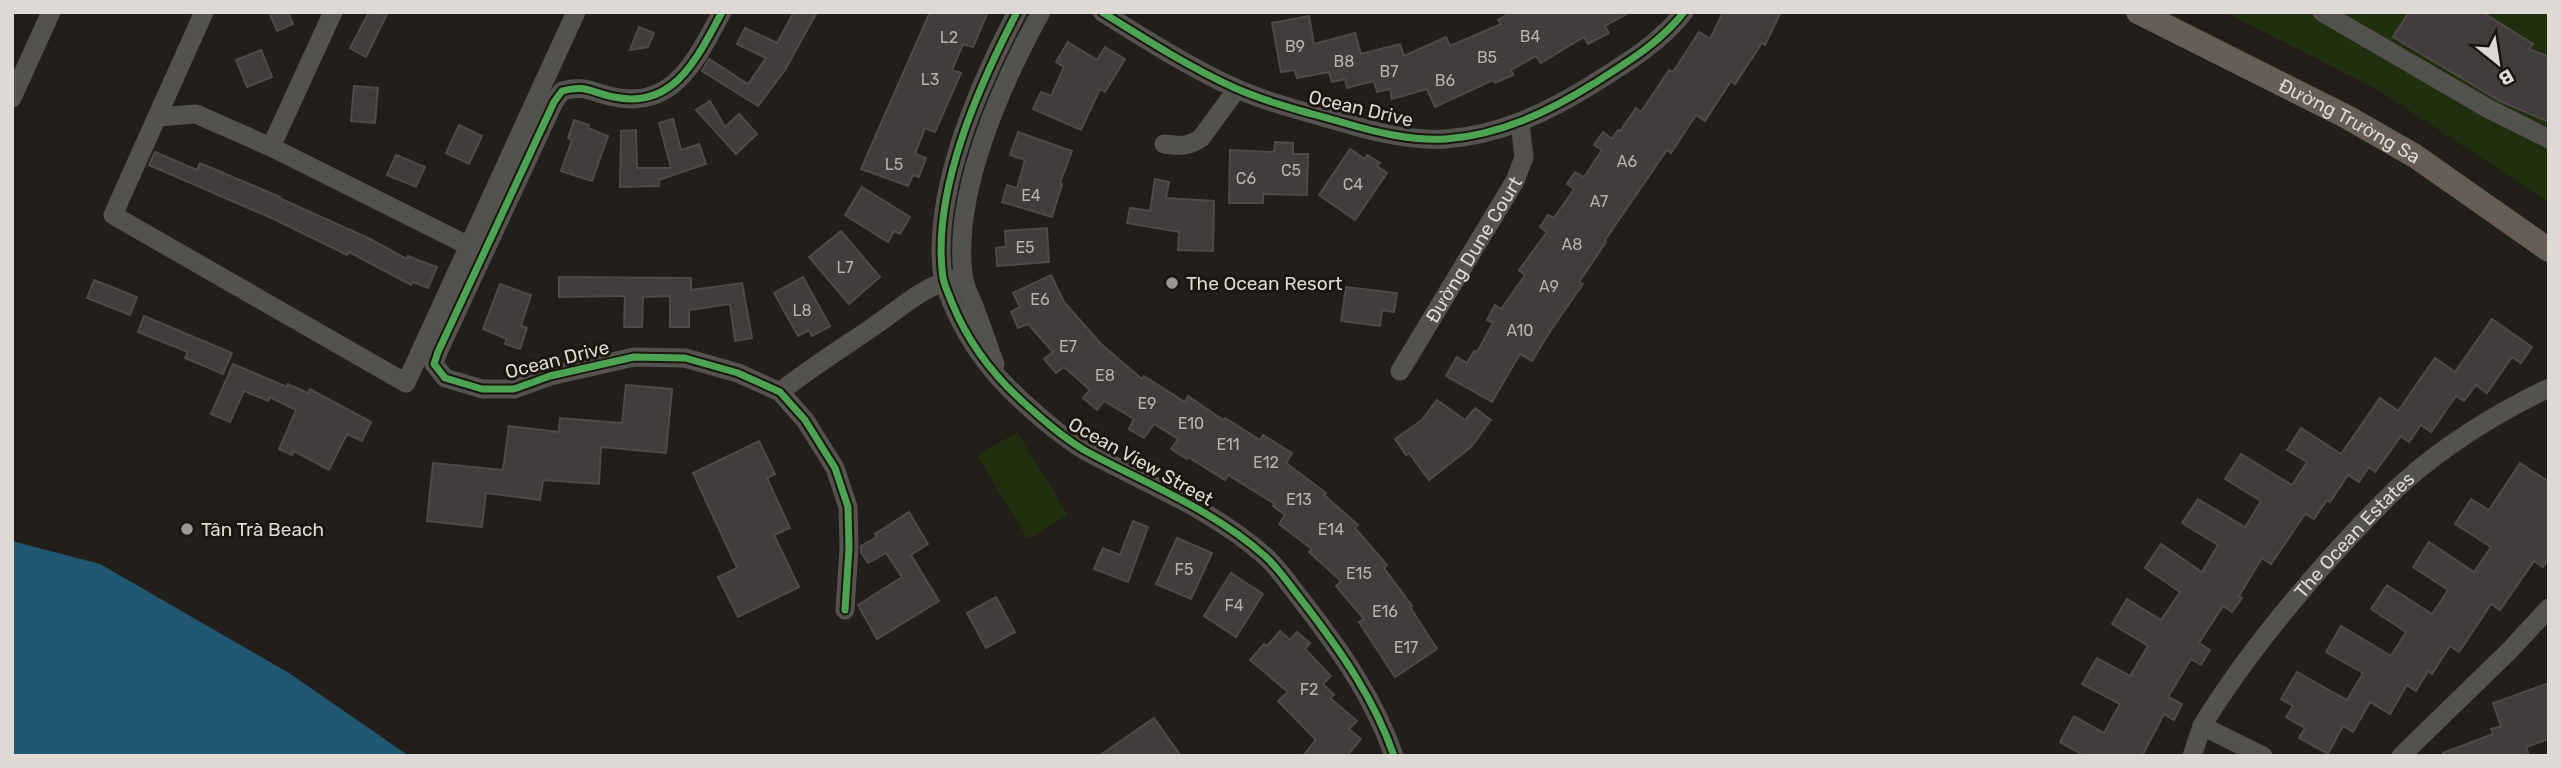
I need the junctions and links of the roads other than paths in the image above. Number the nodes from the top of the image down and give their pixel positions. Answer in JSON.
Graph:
{"nodes":[{"id":1,"x":204,"y":12,"type":"edge"},
{"id":2,"x":333,"y":12,"type":"edge"},
{"id":3,"x":576,"y":12,"type":"edge"},
{"id":4,"x":722,"y":12,"type":"edge"},
{"id":5,"x":1017,"y":12,"type":"edge"},
{"id":6,"x":1041,"y":12,"type":"edge"},
{"id":7,"x":1102,"y":12,"type":"edge"},
{"id":8,"x":1684,"y":12,"type":"edge"},
{"id":9,"x":2138,"y":12,"type":"edge"},
{"id":10,"x":2322,"y":12,"type":"edge"},
{"id":11,"x":50,"y":13,"type":"edge"},
{"id":12,"x":1237,"y":89,"type":"junction"},
{"id":13,"x":12,"y":98,"type":"edge"},
{"id":14,"x":157,"y":117,"type":"junction"},
{"id":15,"x":1520,"y":123,"type":"junction"},
{"id":16,"x":2549,"y":139,"type":"edge"},
{"id":17,"x":1164,"y":144,"type":"dead end"},
{"id":18,"x":271,"y":148,"type":"junction"},
{"id":19,"x":2549,"y":250,"type":"edge"},
{"id":20,"x":476,"y":251,"type":"junction"},
{"id":21,"x":953,"y":279,"type":"junction"},
{"id":22,"x":1400,"y":371,"type":"dead end"},
{"id":23,"x":2549,"y":388,"type":"edge"},
{"id":24,"x":780,"y":393,"type":"junction"},
{"id":25,"x":2549,"y":608,"type":"edge"},
{"id":26,"x":845,"y":610,"type":"dead end"},
{"id":27,"x":2202,"y":726,"type":"junction"},
{"id":28,"x":1394,"y":756,"type":"edge"},
{"id":29,"x":2192,"y":756,"type":"edge"},
{"id":30,"x":2263,"y":756,"type":"edge"},
{"id":31,"x":2400,"y":756,"type":"edge"}],
"edges":[{"from":1,"to":14,"type":"street","name":"Ocean Drive"},
{"from":2,"to":18,"type":"street"},
{"from":3,"to":20,"type":"street","name":"Ocean Drive"},
{"from":4,"to":20,"type":"street"},
{"from":5,"to":21,"type":"street","name":"Ocean View Street"},
{"from":6,"to":21,"type":"street","name":"Ocean View Street"},
{"from":7,"to":12,"type":"street","name":"Ocean Drive"},
{"from":8,"to":15,"type":"street","name":"Ocean Drive"},
{"from":9,"to":19,"type":"main road","name":"Đường Trường Sa"},
{"from":10,"to":16,"type":"street"},
{"from":11,"to":13,"type":"street"},
{"from":12,"to":15,"type":"street","name":"Ocean Drive"},
{"from":12,"to":17,"type":"street"},
{"from":14,"to":18,"type":"street"},
{"from":14,"to":20,"type":"street","name":"Ocean Drive"},
{"from":15,"to":22,"type":"street","name":"Đường Dune Court"},
{"from":18,"to":20,"type":"street"},
{"from":20,"to":24,"type":"street","name":"Ocean Drive"},
{"from":21,"to":24,"type":"street"},
{"from":21,"to":28,"type":"street","name":"Ocean View Street"},
{"from":23,"to":27,"type":"street","name":"The Ocean Estates"},
{"from":24,"to":26,"type":"street","name":"Ocean Drive"},
{"from":25,"to":31,"type":"street"},
{"from":27,"to":29,"type":"street","name":"The Ocean Estates"},
{"from":27,"to":30,"type":"street"}]}
